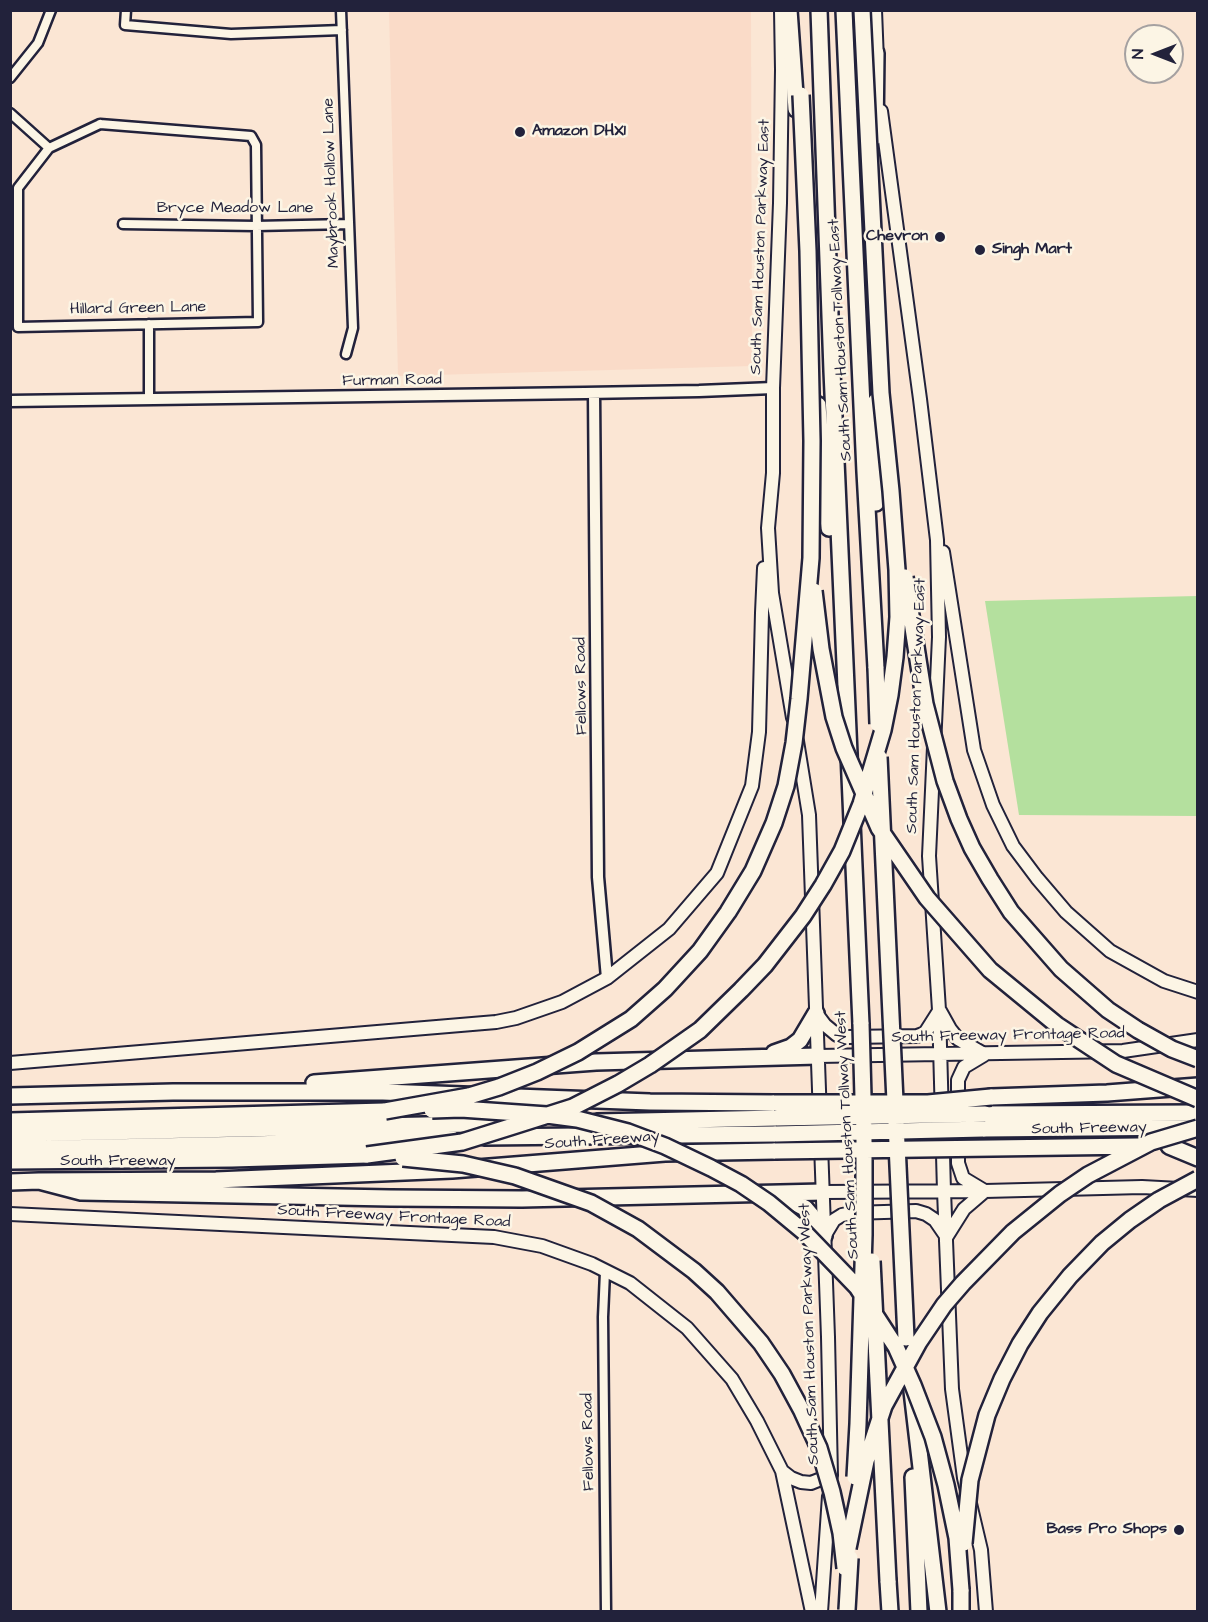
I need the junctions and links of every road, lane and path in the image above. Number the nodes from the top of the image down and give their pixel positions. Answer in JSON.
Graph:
{"nodes":[{"id":1,"x":51,"y":10,"type":"edge"},
{"id":2,"x":126,"y":10,"type":"edge"},
{"id":3,"x":341,"y":10,"type":"edge"},
{"id":4,"x":781,"y":10,"type":"edge"},
{"id":5,"x":789,"y":10,"type":"edge"},
{"id":6,"x":797,"y":10,"type":"edge"},
{"id":7,"x":819,"y":10,"type":"edge"},
{"id":8,"x":844,"y":10,"type":"edge"},
{"id":9,"x":862,"y":10,"type":"edge"},
{"id":10,"x":875,"y":10,"type":"edge"},
{"id":11,"x":342,"y":30,"type":"junction"},
{"id":12,"x":876,"y":53,"type":"junction"},
{"id":13,"x":10,"y":78,"type":"edge"},
{"id":14,"x":10,"y":113,"type":"edge"},
{"id":15,"x":48,"y":148,"type":"junction"},
{"id":16,"x":123,"y":224,"type":"dead end"},
{"id":17,"x":348,"y":224,"type":"junction"},
{"id":18,"x":256,"y":226,"type":"junction"},
{"id":19,"x":148,"y":324,"type":"junction"},
{"id":20,"x":346,"y":354,"type":"dead end"},
{"id":21,"x":773,"y":388,"type":"junction"},
{"id":22,"x":594,"y":393,"type":"junction"},
{"id":23,"x":149,"y":399,"type":"junction"},
{"id":24,"x":10,"y":401,"type":"edge"},
{"id":25,"x":891,"y":491,"type":"junction"},
{"id":26,"x":768,"y":528,"type":"junction"},
{"id":27,"x":938,"y":540,"type":"junction"},
{"id":28,"x":811,"y":558,"type":"junction"},
{"id":29,"x":844,"y":656,"type":"junction"},
{"id":30,"x":876,"y":668,"type":"junction"},
{"id":31,"x":607,"y":978,"type":"junction"},
{"id":32,"x":1197,"y":992,"type":"edge"},
{"id":33,"x":939,"y":1010,"type":"junction"},
{"id":34,"x":816,"y":1013,"type":"junction"},
{"id":35,"x":861,"y":1024,"type":"junction"},
{"id":36,"x":1197,"y":1040,"type":"edge"},
{"id":37,"x":985,"y":1054,"type":"junction"},
{"id":38,"x":940,"y":1055,"type":"junction"},
{"id":39,"x":818,"y":1056,"type":"junction"},
{"id":40,"x":760,"y":1058,"type":"junction"},
{"id":41,"x":1197,"y":1059,"type":"edge"},
{"id":42,"x":10,"y":1063,"type":"edge"},
{"id":43,"x":1197,"y":1086,"type":"edge"},
{"id":44,"x":173,"y":1092,"type":"junction"},
{"id":45,"x":10,"y":1096,"type":"edge"},
{"id":46,"x":1197,"y":1099,"type":"edge"},
{"id":47,"x":775,"y":1110,"type":"junction"},
{"id":48,"x":385,"y":1111,"type":"junction"},
{"id":49,"x":1197,"y":1113,"type":"edge"},
{"id":50,"x":10,"y":1121,"type":"edge"},
{"id":51,"x":984,"y":1121,"type":"junction"},
{"id":52,"x":1197,"y":1127,"type":"edge"},
{"id":53,"x":10,"y":1134,"type":"edge"},
{"id":54,"x":1169,"y":1146,"type":"junction"},
{"id":55,"x":1197,"y":1147,"type":"edge"},
{"id":56,"x":10,"y":1149,"type":"edge"},
{"id":57,"x":367,"y":1155,"type":"junction"},
{"id":58,"x":1197,"y":1158,"type":"edge"},
{"id":59,"x":10,"y":1161,"type":"edge"},
{"id":60,"x":1197,"y":1179,"type":"edge"},
{"id":61,"x":39,"y":1181,"type":"junction"},
{"id":62,"x":10,"y":1182,"type":"edge"},
{"id":63,"x":1197,"y":1190,"type":"edge"},
{"id":64,"x":944,"y":1191,"type":"junction"},
{"id":65,"x":985,"y":1191,"type":"junction"},
{"id":66,"x":823,"y":1192,"type":"junction"},
{"id":67,"x":778,"y":1194,"type":"junction"},
{"id":68,"x":10,"y":1214,"type":"edge"},
{"id":69,"x":824,"y":1236,"type":"junction"},
{"id":70,"x":946,"y":1237,"type":"junction"},
{"id":71,"x":604,"y":1272,"type":"junction"},
{"id":72,"x":782,"y":1472,"type":"junction"},
{"id":73,"x":831,"y":1475,"type":"junction"},
{"id":74,"x":845,"y":1568,"type":"junction"},
{"id":75,"x":926,"y":1579,"type":"junction"},
{"id":76,"x":961,"y":1590,"type":"junction"},
{"id":77,"x":606,"y":1611,"type":"edge"},
{"id":78,"x":812,"y":1611,"type":"edge"},
{"id":79,"x":821,"y":1611,"type":"edge"},
{"id":80,"x":847,"y":1611,"type":"edge"},
{"id":81,"x":890,"y":1611,"type":"edge"},
{"id":82,"x":919,"y":1611,"type":"edge"},
{"id":83,"x":938,"y":1611,"type":"edge"},
{"id":84,"x":961,"y":1611,"type":"edge"},
{"id":85,"x":986,"y":1611,"type":"edge"}],
"edges":[{"from":1,"to":13,"type":"street"},
{"from":2,"to":11,"type":"street"},
{"from":3,"to":11,"type":"street","name":"Maybrook Hollow Lane"},
{"from":4,"to":21,"type":"main road","name":"South Sam Houston Parkway East"},
{"from":5,"to":29,"type":"highway"},
{"from":6,"to":28,"type":"highway","bridge":true},
{"from":7,"to":29,"type":"highway","name":"South Sam Houston Tollway East"},
{"from":8,"to":30,"type":"highway","name":"South Sam Houston Tollway East"},
{"from":9,"to":25,"type":"highway","bridge":true},
{"from":10,"to":12,"type":"main road","name":"South Sam Houston Parkway East"},
{"from":11,"to":17,"type":"street","name":"Maybrook Hollow Lane"},
{"from":12,"to":27,"type":"main road","name":"South Sam Houston Parkway East"},
{"from":12,"to":30,"type":"highway"},
{"from":14,"to":15,"type":"street"},
{"from":15,"to":18,"type":"street"},
{"from":15,"to":19,"type":"street","name":"Hillard Green Lane"},
{"from":16,"to":18,"type":"street","name":"Bryce Meadow Lane"},
{"from":17,"to":18,"type":"street","name":"Bryce Meadow Lane"},
{"from":17,"to":20,"type":"street","name":"Maybrook Hollow Lane"},
{"from":18,"to":19,"type":"street","name":"Hillard Green Lane"},
{"from":19,"to":23,"type":"street"},
{"from":21,"to":22,"type":"street","name":"Furman Road"},
{"from":21,"to":26,"type":"main road","name":"South Sam Houston Parkway East"},
{"from":22,"to":23,"type":"street","name":"Furman Road"},
{"from":22,"to":31,"type":"street","name":"Fellows Road"},
{"from":23,"to":24,"type":"street","name":"Furman Road"},
{"from":25,"to":41,"type":"highway","bridge":true},
{"from":25,"to":57,"type":"highway","bridge":true},
{"from":26,"to":31,"type":"main road"},
{"from":26,"to":34,"type":"main road","name":"South Sam Houston Parkway East"},
{"from":27,"to":32,"type":"main road"},
{"from":27,"to":33,"type":"main road","name":"South Sam Houston Parkway East"},
{"from":28,"to":46,"type":"highway","bridge":true},
{"from":28,"to":48,"type":"highway","bridge":true},
{"from":29,"to":35,"type":"highway","name":"South Sam Houston Tollway West","bridge":true},
{"from":30,"to":75,"type":"highway","bridge":true},
{"from":31,"to":42,"type":"main road"},
{"from":33,"to":34,"type":"main road"},
{"from":33,"to":37,"type":"main road"},
{"from":33,"to":38,"type":"main road","name":"South Sam Houston Parkway East"},
{"from":34,"to":39,"type":"main road","name":"South Sam Houston Parkway East"},
{"from":34,"to":40,"type":"highway"},
{"from":35,"to":80,"type":"highway","bridge":true},
{"from":35,"to":81,"type":"highway","name":"South Sam Houston Tollway West","bridge":true},
{"from":36,"to":37,"type":"main road","name":"South Freeway Frontage Road"},
{"from":37,"to":38,"type":"main road","name":"South Freeway Frontage Road"},
{"from":37,"to":65,"type":"main road"},
{"from":38,"to":39,"type":"main road","name":"South Freeway Frontage Road"},
{"from":38,"to":64,"type":"main road","name":"South Sam Houston Parkway East"},
{"from":39,"to":40,"type":"highway"},
{"from":39,"to":66,"type":"main road","name":"South Sam Houston Parkway West"},
{"from":40,"to":44,"type":"highway"},
{"from":43,"to":47,"type":"highway","name":"South Freeway","bridge":true},
{"from":44,"to":45,"type":"highway","name":"South Freeway"},
{"from":44,"to":47,"type":"highway","name":"South Freeway"},
{"from":47,"to":51,"type":"highway","bridge":true},
{"from":47,"to":53,"type":"highway"},
{"from":48,"to":50,"type":"highway"},
{"from":48,"to":76,"type":"highway","bridge":true},
{"from":49,"to":51,"type":"highway"},
{"from":51,"to":52,"type":"highway"},
{"from":51,"to":56,"type":"highway","bridge":true},
{"from":52,"to":74,"type":"highway","bridge":true},
{"from":54,"to":55,"type":"highway","name":"South Freeway"},
{"from":54,"to":58,"type":"highway"},
{"from":54,"to":61,"type":"highway","name":"South Freeway","bridge":true},
{"from":57,"to":59,"type":"highway"},
{"from":57,"to":74,"type":"highway","bridge":true},
{"from":60,"to":76,"type":"highway","bridge":true},
{"from":61,"to":62,"type":"highway","name":"South Freeway"},
{"from":61,"to":67,"type":"highway"},
{"from":63,"to":65,"type":"main road"},
{"from":64,"to":65,"type":"main road"},
{"from":64,"to":66,"type":"main road"},
{"from":64,"to":70,"type":"main road"},
{"from":65,"to":70,"type":"main road"},
{"from":66,"to":67,"type":"highway"},
{"from":66,"to":69,"type":"main road","name":"South Sam Houston Parkway West"},
{"from":67,"to":69,"type":"highway"},
{"from":68,"to":71,"type":"main road","name":"South Freeway Frontage Road"},
{"from":69,"to":70,"type":"main road"},
{"from":69,"to":73,"type":"main road","name":"South Sam Houston Parkway West"},
{"from":70,"to":85,"type":"main road"},
{"from":71,"to":72,"type":"main road","name":"South Freeway Frontage Road"},
{"from":71,"to":77,"type":"street","name":"Fellows Road"},
{"from":72,"to":73,"type":"main road"},
{"from":72,"to":78,"type":"main road","name":"South Freeway Frontage Road"},
{"from":73,"to":79,"type":"main road","name":"South Sam Houston Parkway West"},
{"from":74,"to":80,"type":"highway","bridge":true},
{"from":75,"to":82,"type":"highway"},
{"from":75,"to":83,"type":"highway"},
{"from":76,"to":84,"type":"highway"}]}
